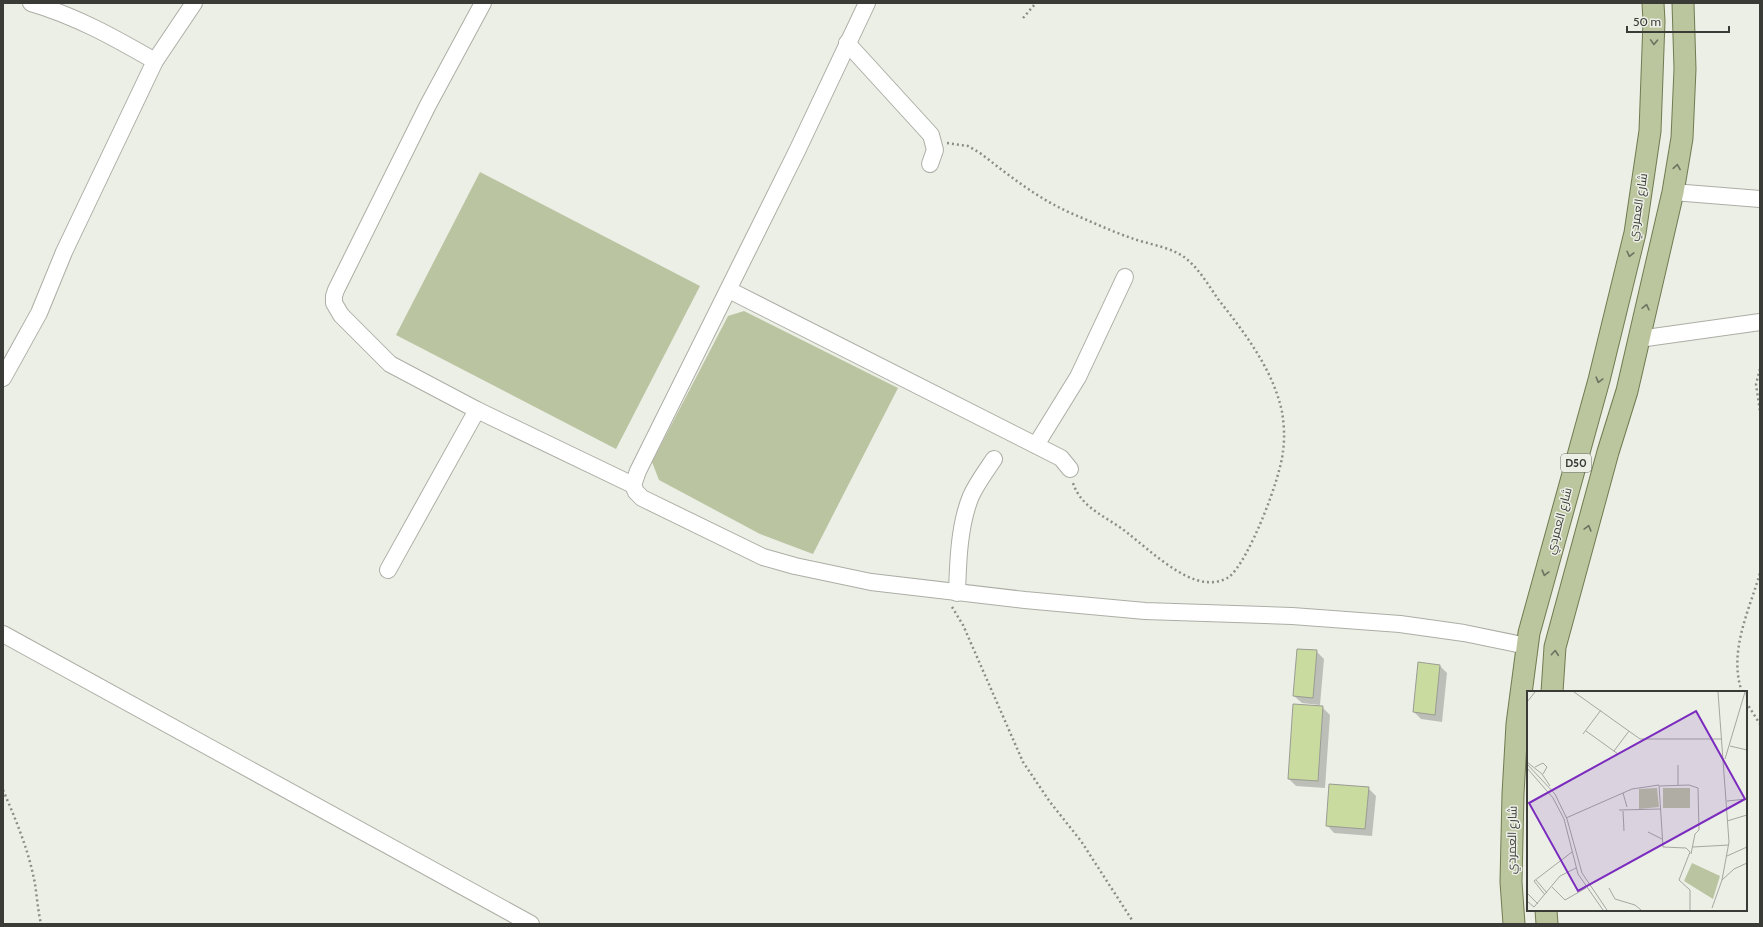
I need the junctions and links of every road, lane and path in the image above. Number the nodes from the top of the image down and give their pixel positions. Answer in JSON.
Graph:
{"nodes":[{"id":1,"x":31,"y":3,"type":"edge"},
{"id":2,"x":194,"y":3,"type":"edge"},
{"id":3,"x":482,"y":3,"type":"edge"},
{"id":4,"x":867,"y":3,"type":"edge"},
{"id":5,"x":1036,"y":3,"type":"edge"},
{"id":6,"x":1653,"y":3,"type":"edge"},
{"id":7,"x":1683,"y":3,"type":"edge"},
{"id":8,"x":1023,"y":18,"type":"dead end"},
{"id":9,"x":847,"y":43,"type":"junction"},
{"id":10,"x":155,"y":61,"type":"junction"},
{"id":11,"x":934,"y":142,"type":"junction"},
{"id":12,"x":930,"y":164,"type":"dead end"},
{"id":13,"x":1673,"y":192,"type":"junction"},
{"id":14,"x":1760,"y":199,"type":"edge"},
{"id":15,"x":1125,"y":277,"type":"dead end"},
{"id":16,"x":728,"y":290,"type":"junction"},
{"id":17,"x":1760,"y":322,"type":"edge"},
{"id":18,"x":1639,"y":339,"type":"junction"},
{"id":19,"x":1760,"y":369,"type":"edge"},
{"id":20,"x":3,"y":378,"type":"edge"},
{"id":21,"x":477,"y":410,"type":"junction"},
{"id":22,"x":1760,"y":411,"type":"edge"},
{"id":23,"x":1036,"y":445,"type":"junction"},
{"id":24,"x":994,"y":459,"type":"dead end"},
{"id":25,"x":1070,"y":469,"type":"joint"},
{"id":26,"x":633,"y":485,"type":"junction"},
{"id":27,"x":388,"y":570,"type":"dead end"},
{"id":28,"x":1760,"y":573,"type":"edge"},
{"id":29,"x":934,"y":590,"type":"junction"},
{"id":30,"x":957,"y":593,"type":"junction"},
{"id":31,"x":3,"y":634,"type":"edge"},
{"id":32,"x":1527,"y":646,"type":"junction"},
{"id":33,"x":1552,"y":691,"type":"edge"},
{"id":34,"x":1742,"y":691,"type":"edge"},
{"id":35,"x":1747,"y":704,"type":"edge"},
{"id":36,"x":1760,"y":724,"type":"edge"},
{"id":37,"x":3,"y":790,"type":"edge"},
{"id":38,"x":1546,"y":911,"type":"edge"},
{"id":39,"x":1132,"y":920,"type":"dead end"},
{"id":40,"x":41,"y":924,"type":"edge"},
{"id":41,"x":531,"y":924,"type":"edge"},
{"id":42,"x":1514,"y":924,"type":"edge"},
{"id":43,"x":1548,"y":924,"type":"edge"}],
"edges":[{"from":1,"to":10,"type":"street"},
{"from":2,"to":10,"type":"street"},
{"from":3,"to":21,"type":"street"},
{"from":4,"to":9,"type":"street"},
{"from":5,"to":8,"type":"path"},
{"from":6,"to":32,"type":"main road","name":"شارع العمردي","number":"D50","one_way":true},
{"from":13,"to":7,"type":"main road","number":"D50","one_way":true},
{"from":9,"to":11,"type":"street"},
{"from":9,"to":16,"type":"street"},
{"from":10,"to":20,"type":"street"},
{"from":11,"to":12,"type":"street"},
{"from":11,"to":25,"type":"path"},
{"from":13,"to":14,"type":"street"},
{"from":18,"to":13,"type":"main road","number":"D50","one_way":true},
{"from":15,"to":23,"type":"street"},
{"from":16,"to":23,"type":"street"},
{"from":16,"to":26,"type":"street"},
{"from":17,"to":18,"type":"street"},
{"from":33,"to":18,"type":"main road","number":"D50","one_way":true},
{"from":19,"to":22,"type":"path"},
{"from":21,"to":26,"type":"street"},
{"from":21,"to":27,"type":"street"},
{"from":23,"to":25,"type":"street"},
{"from":24,"to":30,"type":"street"},
{"from":26,"to":29,"type":"street"},
{"from":28,"to":34,"type":"path"},
{"from":29,"to":30,"type":"street"},
{"from":29,"to":39,"type":"path"},
{"from":30,"to":32,"type":"street"},
{"from":31,"to":41,"type":"street"},
{"from":32,"to":42,"type":"main road","name":"شارع العمردي","number":"D50"},
{"from":35,"to":36,"type":"path"},
{"from":37,"to":40,"type":"path"},
{"from":38,"to":43,"type":"main road"}]}
